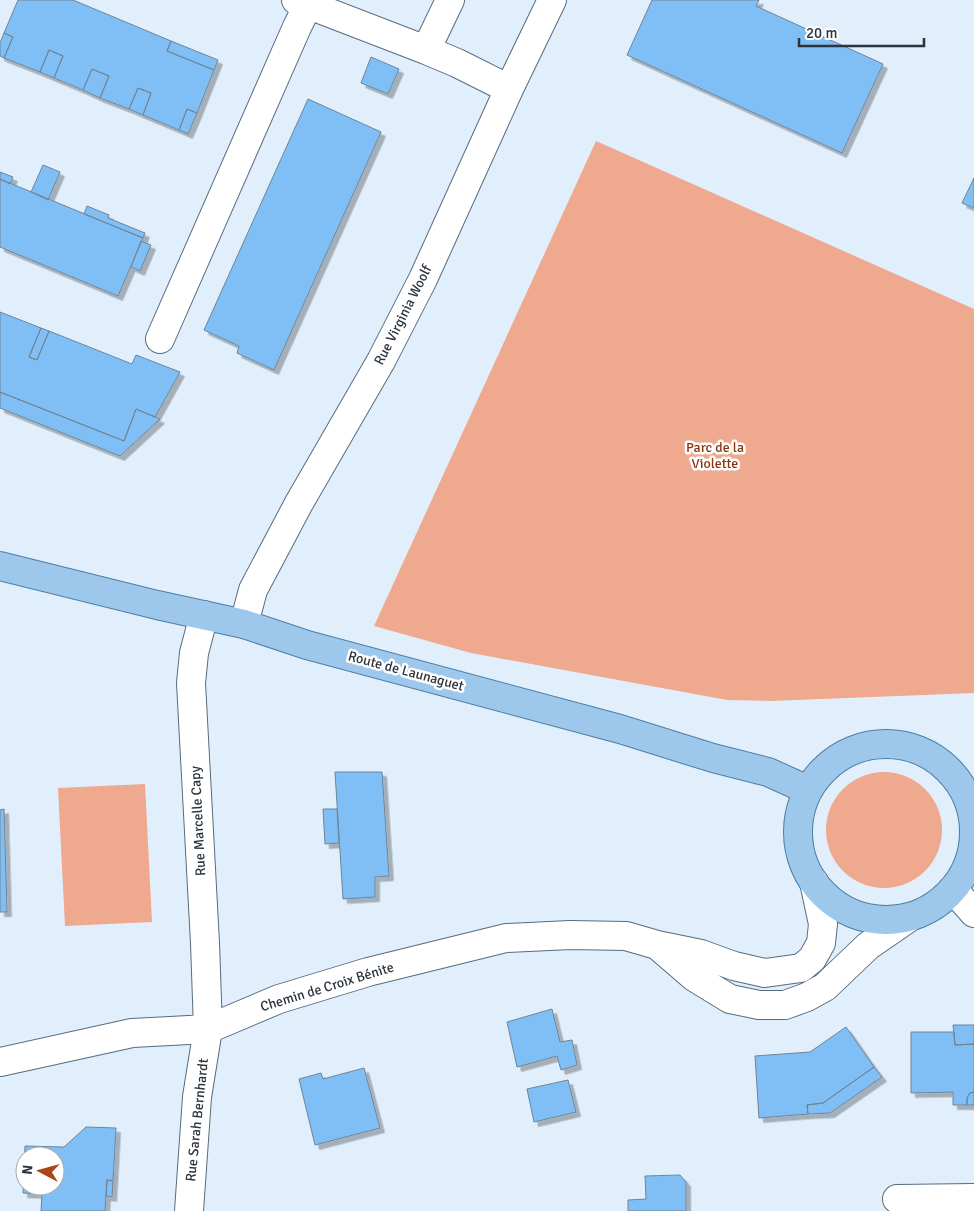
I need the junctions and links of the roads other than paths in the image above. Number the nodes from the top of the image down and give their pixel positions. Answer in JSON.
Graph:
{"nodes":[{"id":1,"x":450,"y":0,"type":"edge"},
{"id":2,"x":552,"y":0,"type":"edge"},
{"id":3,"x":302,"y":3,"type":"edge"},
{"id":4,"x":426,"y":50,"type":"junction"},
{"id":5,"x":509,"y":89,"type":"junction"},
{"id":6,"x":160,"y":339,"type":"dead end"},
{"id":7,"x":0,"y":566,"type":"edge"},
{"id":8,"x":204,"y":614,"type":"junction"},
{"id":9,"x":244,"y":624,"type":"junction"},
{"id":10,"x":808,"y":790,"type":"junction"},
{"id":11,"x":969,"y":790,"type":"edge"},
{"id":12,"x":814,"y":882,"type":"junction"},
{"id":13,"x":953,"y":889,"type":"junction"},
{"id":14,"x":974,"y":913,"type":"edge"},
{"id":15,"x":910,"y":917,"type":"junction"},
{"id":16,"x":657,"y":945,"type":"junction"},
{"id":17,"x":208,"y":1029,"type":"junction"},
{"id":18,"x":0,"y":1062,"type":"edge"},
{"id":19,"x":898,"y":1198,"type":"dead end"},
{"id":20,"x":974,"y":1198,"type":"edge"},
{"id":21,"x":189,"y":1211,"type":"edge"}],
"edges":[{"from":1,"to":4,"type":"street"},
{"from":2,"to":5,"type":"street","name":"Rue Virginia Woolf"},
{"from":3,"to":4,"type":"street"},
{"from":3,"to":6,"type":"street"},
{"from":4,"to":5,"type":"street"},
{"from":5,"to":9,"type":"street","name":"Rue Virginia Woolf"},
{"from":7,"to":8,"type":"main road","name":"Route de Launaguet"},
{"from":8,"to":9,"type":"main road","name":"Route de Launaguet"},
{"from":8,"to":17,"type":"street","name":"Rue Marcelle Capy"},
{"from":9,"to":10,"type":"main road","name":"Route de Launaguet"},
{"from":10,"to":11,"type":"main road"},
{"from":10,"to":12,"type":"main road"},
{"from":11,"to":13,"type":"main road"},
{"from":12,"to":15,"type":"main road"},
{"from":12,"to":16,"type":"street","name":"Chemin de Croix Bénite"},
{"from":13,"to":14,"type":"street"},
{"from":13,"to":15,"type":"main road"},
{"from":15,"to":16,"type":"street","name":"Chemin de Croix Bénite"},
{"from":16,"to":17,"type":"street","name":"Chemin de Croix Bénite"},
{"from":17,"to":18,"type":"street","name":"Chemin de Croix Bénite"},
{"from":17,"to":21,"type":"street","name":"Rue Sarah Bernhardt"},
{"from":19,"to":20,"type":"street"}]}
